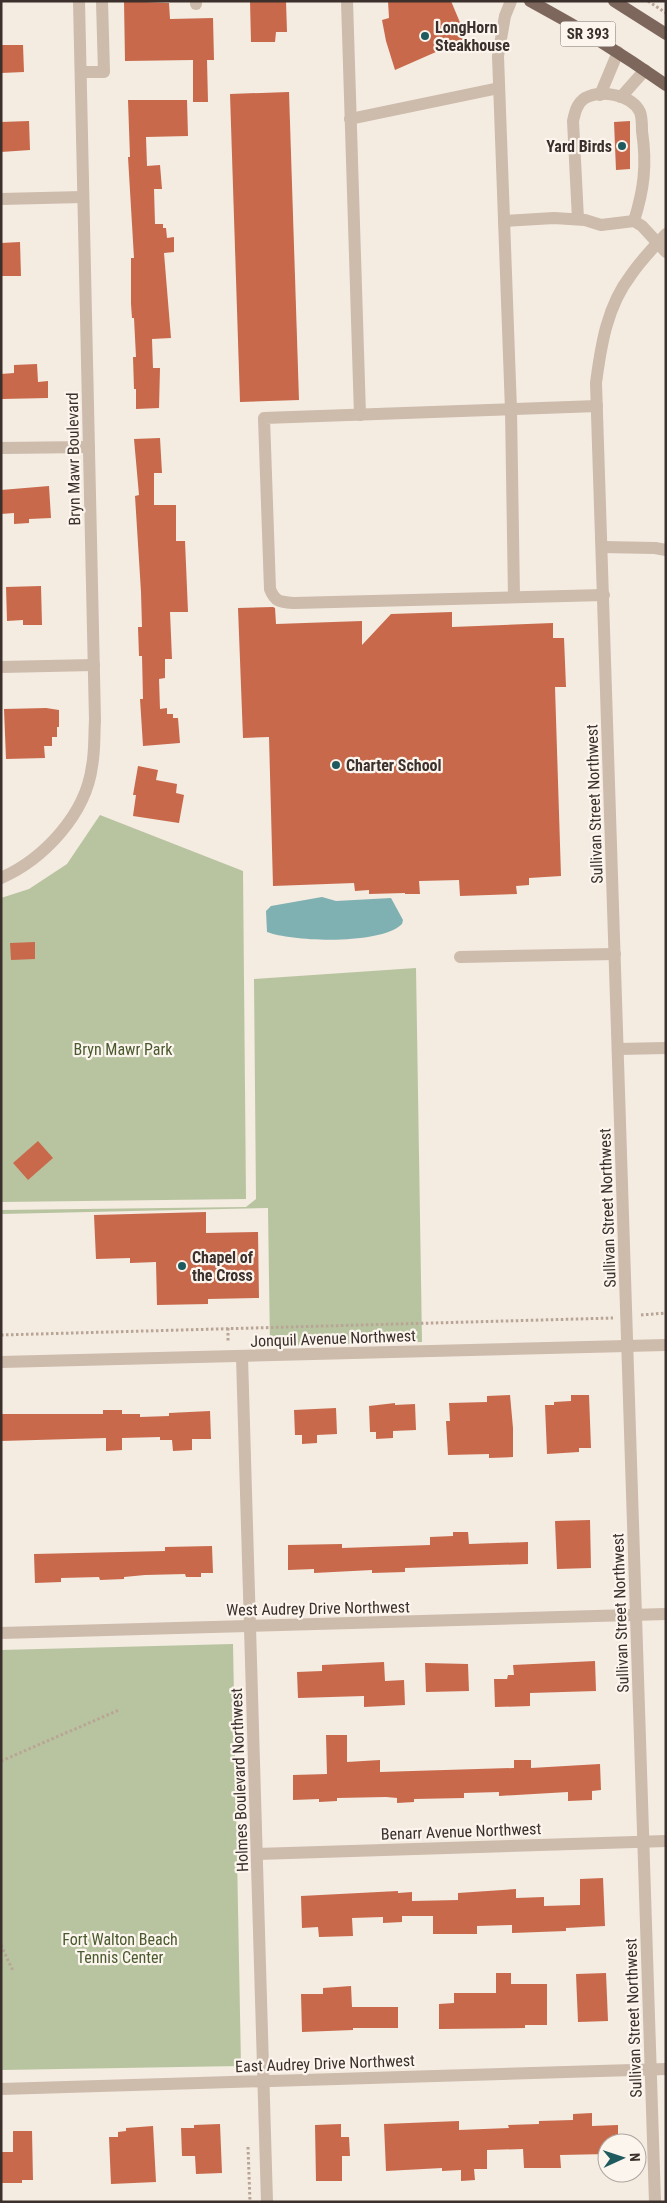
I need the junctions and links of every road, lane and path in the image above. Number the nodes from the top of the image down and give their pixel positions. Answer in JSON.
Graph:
{"nodes":[{"id":1,"x":79,"y":1,"type":"edge"},
{"id":2,"x":102,"y":1,"type":"edge"},
{"id":3,"x":347,"y":1,"type":"edge"},
{"id":4,"x":511,"y":1,"type":"edge"},
{"id":5,"x":530,"y":1,"type":"edge"},
{"id":6,"x":614,"y":1,"type":"edge"},
{"id":7,"x":648,"y":1,"type":"edge"},
{"id":8,"x":666,"y":13,"type":"edge"},
{"id":9,"x":666,"y":34,"type":"edge"},
{"id":10,"x":618,"y":52,"type":"junction"},
{"id":11,"x":645,"y":70,"type":"junction"},
{"id":12,"x":81,"y":72,"type":"junction"},
{"id":13,"x":666,"y":85,"type":"edge"},
{"id":14,"x":500,"y":88,"type":"junction"},
{"id":15,"x":600,"y":95,"type":"junction"},
{"id":16,"x":621,"y":97,"type":"junction"},
{"id":17,"x":350,"y":119,"type":"junction"},
{"id":18,"x":83,"y":197,"type":"junction"},
{"id":19,"x":1,"y":199,"type":"edge"},
{"id":20,"x":578,"y":219,"type":"junction"},
{"id":21,"x":504,"y":221,"type":"junction"},
{"id":22,"x":634,"y":221,"type":"junction"},
{"id":23,"x":666,"y":234,"type":"edge"},
{"id":24,"x":661,"y":248,"type":"edge"},
{"id":25,"x":597,"y":406,"type":"junction"},
{"id":26,"x":511,"y":410,"type":"junction"},
{"id":27,"x":360,"y":415,"type":"junction"},
{"id":28,"x":89,"y":446,"type":"junction"},
{"id":29,"x":1,"y":448,"type":"edge"},
{"id":30,"x":602,"y":547,"type":"junction"},
{"id":31,"x":666,"y":550,"type":"edge"},
{"id":32,"x":604,"y":595,"type":"junction"},
{"id":33,"x":514,"y":597,"type":"junction"},
{"id":34,"x":94,"y":665,"type":"junction"},
{"id":35,"x":1,"y":667,"type":"edge"},
{"id":36,"x":1,"y":878,"type":"edge"},
{"id":37,"x":615,"y":954,"type":"junction"},
{"id":38,"x":460,"y":958,"type":"dead end"},
{"id":39,"x":666,"y":1048,"type":"edge"},
{"id":40,"x":618,"y":1049,"type":"junction"},
{"id":41,"x":666,"y":1313,"type":"edge"},
{"id":42,"x":627,"y":1317,"type":"junction"},
{"id":43,"x":1,"y":1335,"type":"edge"},
{"id":44,"x":666,"y":1345,"type":"edge"},
{"id":45,"x":628,"y":1346,"type":"junction"},
{"id":46,"x":242,"y":1357,"type":"junction"},
{"id":47,"x":1,"y":1362,"type":"edge"},
{"id":48,"x":666,"y":1614,"type":"edge"},
{"id":49,"x":636,"y":1615,"type":"junction"},
{"id":50,"x":251,"y":1625,"type":"junction"},
{"id":51,"x":1,"y":1634,"type":"edge"},
{"id":52,"x":119,"y":1710,"type":"dead end"},
{"id":53,"x":1,"y":1761,"type":"edge"},
{"id":54,"x":643,"y":1841,"type":"junction"},
{"id":55,"x":666,"y":1841,"type":"edge"},
{"id":56,"x":257,"y":1854,"type":"junction"},
{"id":57,"x":1,"y":1945,"type":"edge"},
{"id":58,"x":12,"y":1971,"type":"dead end"},
{"id":59,"x":651,"y":2069,"type":"junction"},
{"id":60,"x":666,"y":2069,"type":"edge"},
{"id":61,"x":263,"y":2081,"type":"junction"},
{"id":62,"x":1,"y":2090,"type":"edge"},
{"id":63,"x":267,"y":2202,"type":"edge"},
{"id":64,"x":655,"y":2202,"type":"edge"}],
"edges":[{"from":1,"to":12,"type":"street","name":"Bryn Mawr Boulevard"},
{"from":2,"to":12,"type":"street"},
{"from":3,"to":17,"type":"street"},
{"from":4,"to":14,"type":"street"},
{"from":5,"to":10,"type":"main road","number":"SR 393"},
{"from":6,"to":9,"type":"main road","number":"SR 393"},
{"from":7,"to":8,"type":"path"},
{"from":10,"to":11,"type":"main road","number":"SR 393"},
{"from":10,"to":15,"type":"street"},
{"from":11,"to":13,"type":"main road","number":"SR 393"},
{"from":11,"to":16,"type":"street"},
{"from":12,"to":18,"type":"street","name":"Bryn Mawr Boulevard"},
{"from":14,"to":17,"type":"street"},
{"from":14,"to":21,"type":"street"},
{"from":15,"to":16,"type":"street"},
{"from":15,"to":20,"type":"street"},
{"from":16,"to":22,"type":"street"},
{"from":17,"to":27,"type":"street"},
{"from":18,"to":19,"type":"street"},
{"from":18,"to":28,"type":"street","name":"Bryn Mawr Boulevard"},
{"from":20,"to":21,"type":"street"},
{"from":20,"to":22,"type":"street"},
{"from":21,"to":26,"type":"street"},
{"from":22,"to":24,"type":"street"},
{"from":23,"to":24,"type":"street","name":"Sullivan Street Northwest"},
{"from":24,"to":25,"type":"street","name":"Sullivan Street Northwest"},
{"from":25,"to":26,"type":"street"},
{"from":25,"to":30,"type":"street","name":"Sullivan Street Northwest"},
{"from":26,"to":27,"type":"street"},
{"from":26,"to":33,"type":"street"},
{"from":27,"to":33,"type":"street"},
{"from":28,"to":29,"type":"street"},
{"from":28,"to":34,"type":"street","name":"Bryn Mawr Boulevard"},
{"from":30,"to":31,"type":"street"},
{"from":30,"to":32,"type":"street","name":"Sullivan Street Northwest"},
{"from":32,"to":33,"type":"street"},
{"from":32,"to":37,"type":"street","name":"Sullivan Street Northwest"},
{"from":34,"to":35,"type":"street"},
{"from":34,"to":36,"type":"street","name":"Bryn Mawr Boulevard"},
{"from":37,"to":38,"type":"street"},
{"from":37,"to":40,"type":"street","name":"Sullivan Street Northwest"},
{"from":39,"to":40,"type":"street"},
{"from":40,"to":42,"type":"street","name":"Sullivan Street Northwest"},
{"from":41,"to":42,"type":"path"},
{"from":42,"to":43,"type":"path"},
{"from":42,"to":45,"type":"street","name":"Sullivan Street Northwest"},
{"from":44,"to":45,"type":"street","name":"Jonquil Avenue Northwest"},
{"from":45,"to":46,"type":"street","name":"Jonquil Avenue Northwest"},
{"from":45,"to":49,"type":"street","name":"Sullivan Street Northwest"},
{"from":46,"to":47,"type":"street","name":"Jonquil Avenue Northwest"},
{"from":46,"to":50,"type":"street","name":"Holmes Boulevard Northwest"},
{"from":48,"to":49,"type":"street","name":"West Audrey Drive Northwest"},
{"from":49,"to":50,"type":"street","name":"West Audrey Drive Northwest"},
{"from":49,"to":54,"type":"street","name":"Sullivan Street Northwest"},
{"from":50,"to":51,"type":"street","name":"West Audrey Drive Northwest"},
{"from":50,"to":56,"type":"street","name":"Holmes Boulevard Northwest"},
{"from":52,"to":53,"type":"path"},
{"from":54,"to":55,"type":"street","name":"Benarr Avenue Northwest"},
{"from":54,"to":56,"type":"street","name":"Benarr Avenue Northwest"},
{"from":54,"to":59,"type":"street","name":"Sullivan Street Northwest"},
{"from":56,"to":61,"type":"street","name":"Holmes Boulevard Northwest"},
{"from":57,"to":58,"type":"path"},
{"from":59,"to":60,"type":"street","name":"East Audrey Drive Northwest"},
{"from":59,"to":61,"type":"street","name":"East Audrey Drive Northwest"},
{"from":59,"to":64,"type":"street","name":"Sullivan Street Northwest"},
{"from":61,"to":62,"type":"street","name":"East Audrey Drive Northwest"},
{"from":61,"to":63,"type":"street","name":"Holmes Boulevard Northwest"}]}
